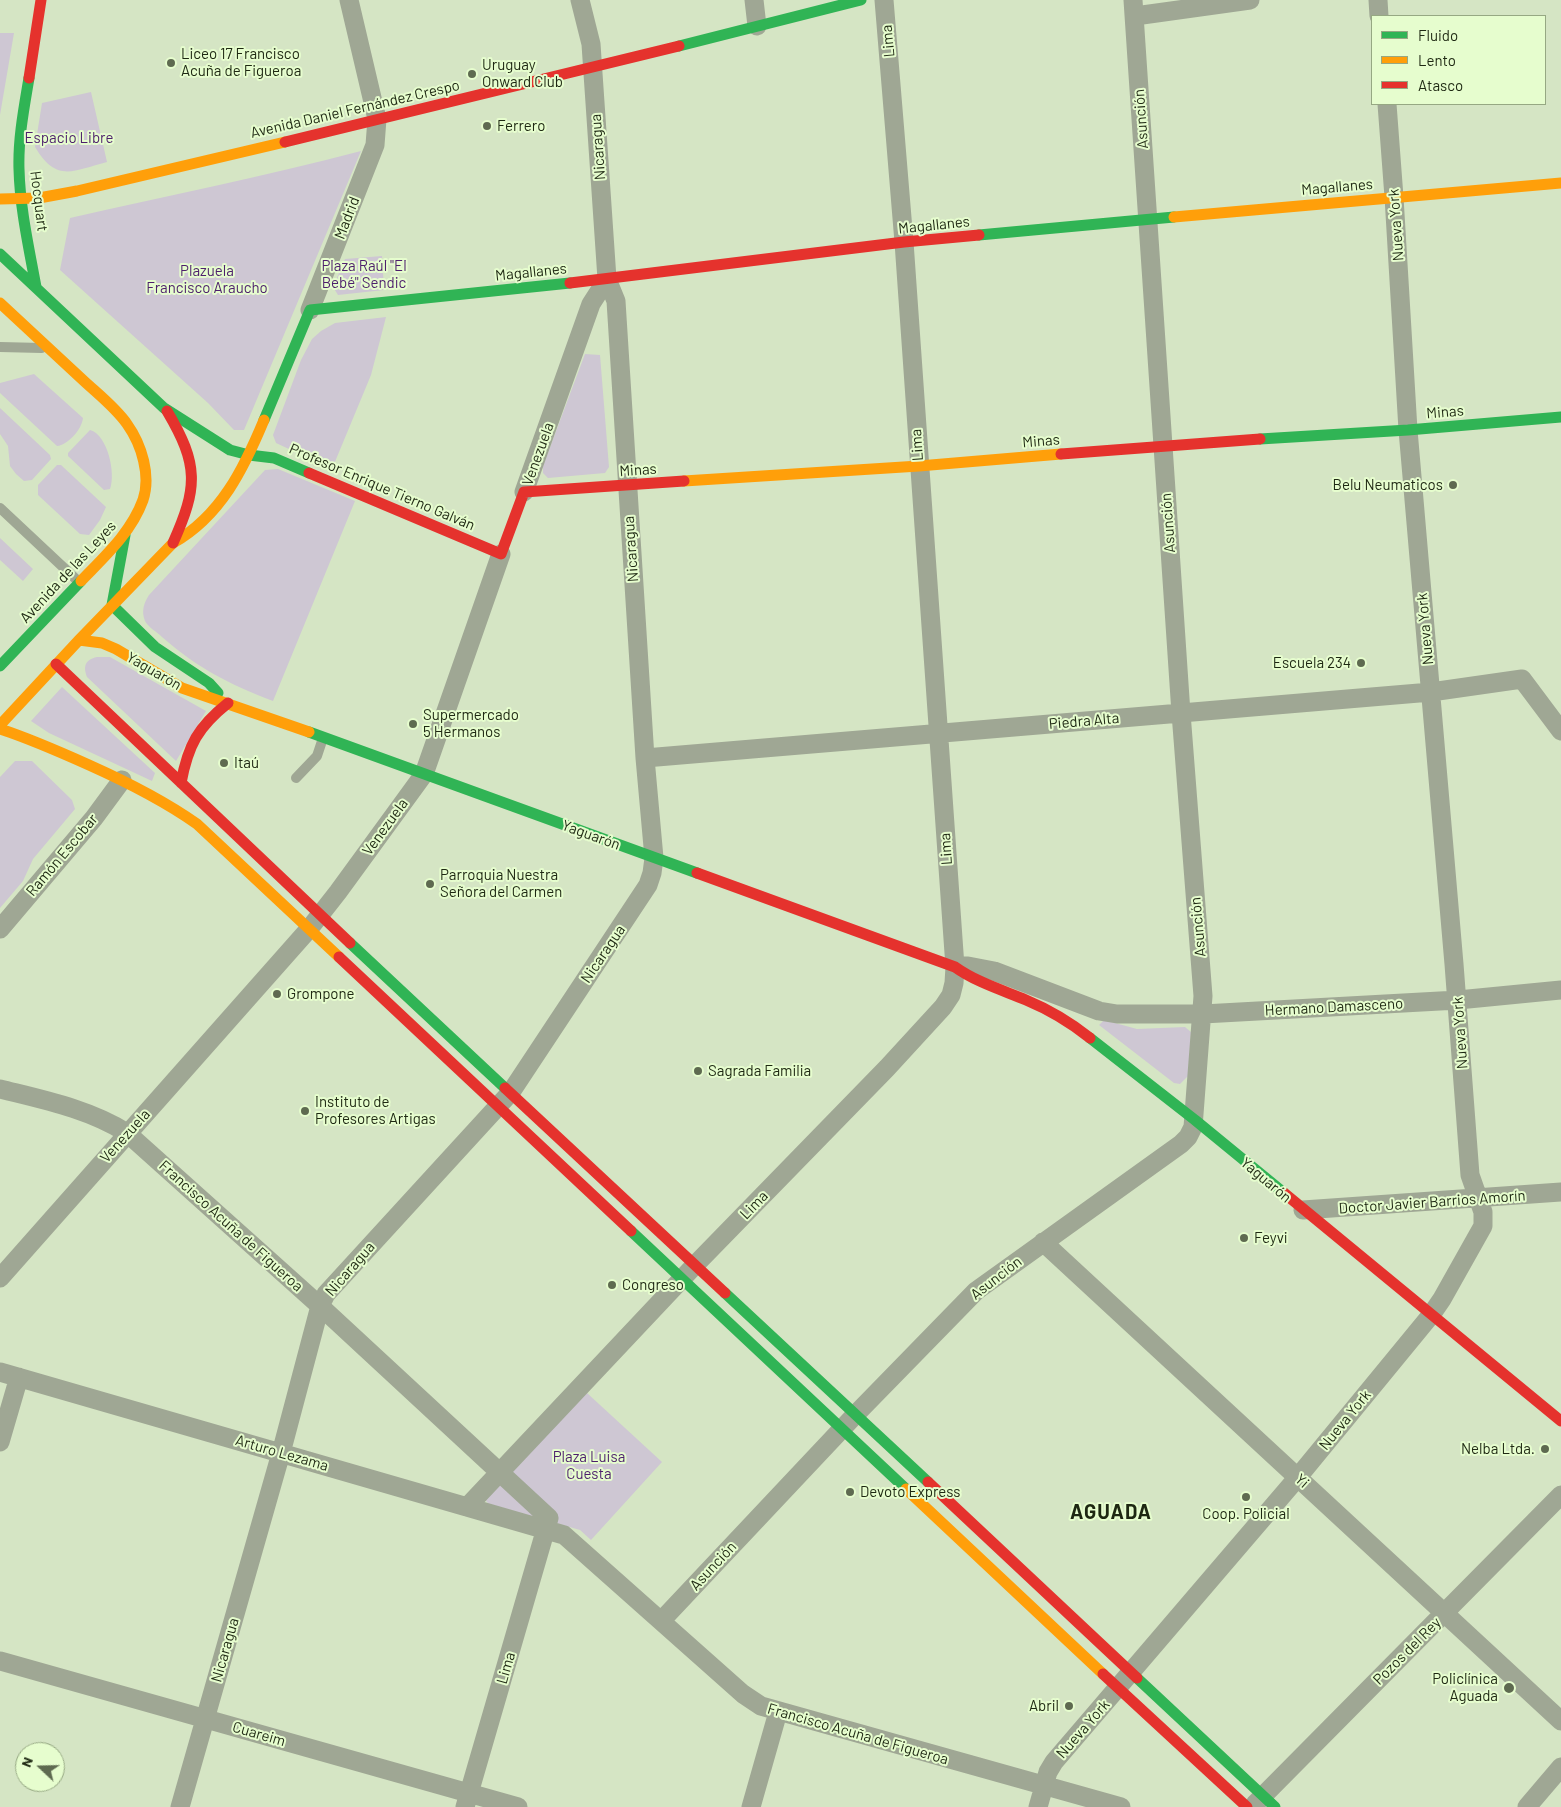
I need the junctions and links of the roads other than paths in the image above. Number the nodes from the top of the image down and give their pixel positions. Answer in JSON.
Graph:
{"nodes":[{"id":1,"x":41,"y":0,"type":"edge"},
{"id":2,"x":348,"y":0,"type":"edge"},
{"id":3,"x":580,"y":0,"type":"edge"},
{"id":4,"x":754,"y":0,"type":"edge"},
{"id":5,"x":861,"y":0,"type":"edge"},
{"id":6,"x":884,"y":0,"type":"edge"},
{"id":7,"x":1250,"y":0,"type":"edge"},
{"id":8,"x":1378,"y":0,"type":"edge"},
{"id":9,"x":1134,"y":8,"type":"edge"},
{"id":10,"x":1380,"y":15,"type":"edge"},
{"id":11,"x":757,"y":26,"type":"junction"},
{"id":12,"x":593,"y":68,"type":"junction"},
{"id":13,"x":1387,"y":105,"type":"edge"},
{"id":14,"x":377,"y":120,"type":"junction"},
{"id":15,"x":1561,"y":183,"type":"edge"},
{"id":16,"x":1394,"y":197,"type":"junction"},
{"id":17,"x":0,"y":199,"type":"edge"},
{"id":18,"x":21,"y":200,"type":"junction"},
{"id":19,"x":1147,"y":218,"type":"junction"},
{"id":20,"x":904,"y":242,"type":"junction"},
{"id":21,"x":0,"y":254,"type":"edge"},
{"id":22,"x":607,"y":279,"type":"junction"},
{"id":23,"x":36,"y":287,"type":"junction"},
{"id":24,"x":0,"y":303,"type":"edge"},
{"id":25,"x":310,"y":310,"type":"junction"},
{"id":26,"x":0,"y":347,"type":"edge"},
{"id":27,"x":48,"y":348,"type":"junction"},
{"id":28,"x":128,"y":373,"type":"junction"},
{"id":29,"x":128,"y":390,"type":"dead end"},
{"id":30,"x":127,"y":407,"type":"dead end"},
{"id":31,"x":164,"y":408,"type":"junction"},
{"id":32,"x":1561,"y":417,"type":"edge"},
{"id":33,"x":127,"y":424,"type":"junction"},
{"id":34,"x":1408,"y":430,"type":"junction"},
{"id":35,"x":1163,"y":445,"type":"junction"},
{"id":36,"x":249,"y":455,"type":"junction"},
{"id":37,"x":919,"y":466,"type":"junction"},
{"id":38,"x":627,"y":486,"type":"junction"},
{"id":39,"x":524,"y":492,"type":"junction"},
{"id":40,"x":0,"y":508,"type":"edge"},
{"id":41,"x":125,"y":535,"type":"junction"},
{"id":42,"x":173,"y":543,"type":"junction"},
{"id":43,"x":501,"y":554,"type":"junction"},
{"id":44,"x":80,"y":583,"type":"junction"},
{"id":45,"x":112,"y":605,"type":"junction"},
{"id":46,"x":79,"y":640,"type":"junction"},
{"id":47,"x":56,"y":664,"type":"junction"},
{"id":48,"x":0,"y":666,"type":"edge"},
{"id":49,"x":1431,"y":692,"type":"junction"},
{"id":50,"x":228,"y":703,"type":"junction"},
{"id":51,"x":1181,"y":713,"type":"junction"},
{"id":52,"x":0,"y":725,"type":"edge"},
{"id":53,"x":0,"y":729,"type":"edge"},
{"id":54,"x":1561,"y":732,"type":"edge"},
{"id":55,"x":937,"y":734,"type":"junction"},
{"id":56,"x":323,"y":738,"type":"junction"},
{"id":57,"x":645,"y":758,"type":"junction"},
{"id":58,"x":424,"y":774,"type":"junction"},
{"id":59,"x":296,"y":778,"type":"dead end"},
{"id":60,"x":122,"y":780,"type":"junction"},
{"id":61,"x":181,"y":783,"type":"junction"},
{"id":62,"x":654,"y":858,"type":"junction"},
{"id":63,"x":321,"y":914,"type":"junction"},
{"id":64,"x":0,"y":929,"type":"edge"},
{"id":65,"x":309,"y":929,"type":"junction"},
{"id":66,"x":954,"y":966,"type":"junction"},
{"id":67,"x":1561,"y":990,"type":"edge"},
{"id":68,"x":1458,"y":1000,"type":"junction"},
{"id":69,"x":1107,"y":1013,"type":"joint"},
{"id":70,"x":1202,"y":1014,"type":"junction"},
{"id":71,"x":0,"y":1089,"type":"edge"},
{"id":72,"x":511,"y":1092,"type":"junction"},
{"id":73,"x":498,"y":1106,"type":"junction"},
{"id":74,"x":1195,"y":1120,"type":"junction"},
{"id":75,"x":127,"y":1132,"type":"junction"},
{"id":76,"x":1561,"y":1192,"type":"edge"},
{"id":77,"x":1480,"y":1199,"type":"junction"},
{"id":78,"x":1303,"y":1210,"type":"junction"},
{"id":79,"x":1043,"y":1242,"type":"junction"},
{"id":80,"x":695,"y":1265,"type":"junction"},
{"id":81,"x":0,"y":1278,"type":"edge"},
{"id":82,"x":682,"y":1279,"type":"junction"},
{"id":83,"x":320,"y":1306,"type":"junction"},
{"id":84,"x":1431,"y":1315,"type":"junction"},
{"id":85,"x":0,"y":1372,"type":"edge"},
{"id":86,"x":19,"y":1377,"type":"junction"},
{"id":87,"x":855,"y":1415,"type":"junction"},
{"id":88,"x":1561,"y":1421,"type":"edge"},
{"id":89,"x":842,"y":1429,"type":"junction"},
{"id":90,"x":0,"y":1442,"type":"edge"},
{"id":91,"x":281,"y":1453,"type":"junction"},
{"id":92,"x":500,"y":1472,"type":"junction"},
{"id":93,"x":1298,"y":1477,"type":"junction"},
{"id":94,"x":1561,"y":1496,"type":"edge"},
{"id":95,"x":467,"y":1507,"type":"junction"},
{"id":96,"x":556,"y":1532,"type":"junction"},
{"id":97,"x":1444,"y":1614,"type":"junction"},
{"id":98,"x":662,"y":1620,"type":"junction"},
{"id":99,"x":0,"y":1661,"type":"edge"},
{"id":100,"x":1131,"y":1673,"type":"junction"},
{"id":101,"x":1118,"y":1688,"type":"junction"},
{"id":102,"x":778,"y":1712,"type":"junction"},
{"id":103,"x":205,"y":1719,"type":"junction"},
{"id":104,"x":1561,"y":1721,"type":"edge"},
{"id":105,"x":1561,"y":1767,"type":"edge"},
{"id":106,"x":1044,"y":1786,"type":"junction"},
{"id":107,"x":467,"y":1800,"type":"edge"},
{"id":108,"x":1263,"y":1803,"type":"edge"},
{"id":109,"x":180,"y":1807,"type":"edge"},
{"id":110,"x":518,"y":1807,"type":"edge"},
{"id":111,"x":751,"y":1807,"type":"edge"},
{"id":112,"x":1038,"y":1807,"type":"edge"},
{"id":113,"x":1121,"y":1807,"type":"edge"},
{"id":114,"x":1248,"y":1807,"type":"edge"},
{"id":115,"x":1527,"y":1807,"type":"edge"}],
"edges":[{"from":1,"to":18,"type":"main road","name":"Hocquart"},
{"from":2,"to":14,"type":"street","name":"Madrid"},
{"from":3,"to":12,"type":"street","name":"Nicaragua"},
{"from":4,"to":11,"type":"street"},
{"from":5,"to":11,"type":"main road","name":"Avenida Daniel Fernández Crespo"},
{"from":6,"to":20,"type":"street","name":"Lima"},
{"from":7,"to":9,"type":"street"},
{"from":8,"to":10,"type":"street"},
{"from":9,"to":19,"type":"street","name":"Asunción"},
{"from":11,"to":12,"type":"main road","name":"Avenida Daniel Fernández Crespo"},
{"from":12,"to":14,"type":"main road","name":"Avenida Daniel Fernández Crespo"},
{"from":12,"to":22,"type":"street","name":"Nicaragua"},
{"from":13,"to":16,"type":"street","name":"Nueva York"},
{"from":14,"to":18,"type":"main road","name":"Avenida Daniel Fernández Crespo"},
{"from":14,"to":25,"type":"street","name":"Madrid"},
{"from":15,"to":16,"type":"main road","name":"Magallanes"},
{"from":16,"to":19,"type":"main road","name":"Magallanes"},
{"from":16,"to":34,"type":"street","name":"Nueva York"},
{"from":17,"to":18,"type":"main road","name":"Avenida Daniel Fernández Crespo"},
{"from":18,"to":23,"type":"main road","name":"Hocquart"},
{"from":19,"to":20,"type":"main road","name":"Magallanes"},
{"from":19,"to":35,"type":"street","name":"Asunción"},
{"from":20,"to":22,"type":"main road","name":"Magallanes"},
{"from":20,"to":37,"type":"street","name":"Lima"},
{"from":21,"to":23,"type":"main road"},
{"from":22,"to":25,"type":"main road","name":"Magallanes"},
{"from":22,"to":38,"type":"street","name":"Nicaragua"},
{"from":22,"to":39,"type":"street","name":"Venezuela"},
{"from":23,"to":28,"type":"main road"},
{"from":24,"to":27,"type":"main road","name":"Avenida de las Leyes"},
{"from":25,"to":36,"type":"main road","name":"Madrid"},
{"from":26,"to":27,"type":"lane"},
{"from":27,"to":33,"type":"main road","name":"Avenida de las Leyes"},
{"from":28,"to":29,"type":"main road"},
{"from":28,"to":31,"type":"main road"},
{"from":30,"to":33,"type":"main road"},
{"from":31,"to":36,"type":"main road"},
{"from":31,"to":42,"type":"main road"},
{"from":32,"to":34,"type":"main road","name":"Minas"},
{"from":33,"to":41,"type":"main road","name":"Avenida de las Leyes"},
{"from":34,"to":35,"type":"main road","name":"Minas"},
{"from":34,"to":49,"type":"street","name":"Nueva York"},
{"from":35,"to":37,"type":"main road","name":"Minas"},
{"from":35,"to":51,"type":"street","name":"Asunción"},
{"from":36,"to":42,"type":"main road"},
{"from":36,"to":43,"type":"main road","name":"Profesor Enrique Tierno Galván"},
{"from":37,"to":38,"type":"main road","name":"Minas"},
{"from":37,"to":55,"type":"street","name":"Lima"},
{"from":38,"to":39,"type":"main road","name":"Minas"},
{"from":38,"to":57,"type":"street","name":"Nicaragua"},
{"from":39,"to":43,"type":"main road","name":"Venezuela"},
{"from":40,"to":44,"type":"lane"},
{"from":41,"to":44,"type":"main road","name":"Avenida de las Leyes"},
{"from":41,"to":45,"type":"main road"},
{"from":42,"to":45,"type":"main road"},
{"from":43,"to":58,"type":"street","name":"Venezuela"},
{"from":44,"to":48,"type":"main road","name":"Avenida de las Leyes"},
{"from":45,"to":46,"type":"main road"},
{"from":45,"to":50,"type":"main road","name":"Yaguarón"},
{"from":46,"to":47,"type":"main road"},
{"from":46,"to":50,"type":"main road","name":"Yaguarón"},
{"from":47,"to":52,"type":"main road"},
{"from":47,"to":61,"type":"main road"},
{"from":49,"to":51,"type":"street","name":"Piedra Alta"},
{"from":49,"to":54,"type":"street","name":"Piedra Alta"},
{"from":49,"to":68,"type":"street","name":"Nueva York"},
{"from":50,"to":56,"type":"main road","name":"Yaguarón"},
{"from":50,"to":61,"type":"main road"},
{"from":51,"to":55,"type":"street","name":"Piedra Alta"},
{"from":51,"to":70,"type":"street","name":"Asunción"},
{"from":53,"to":60,"type":"main road"},
{"from":55,"to":57,"type":"street","name":"Piedra Alta"},
{"from":55,"to":66,"type":"street","name":"Lima"},
{"from":56,"to":58,"type":"main road","name":"Yaguarón"},
{"from":56,"to":59,"type":"lane"},
{"from":57,"to":62,"type":"street","name":"Nicaragua"},
{"from":58,"to":62,"type":"main road","name":"Yaguarón"},
{"from":58,"to":63,"type":"street","name":"Venezuela"},
{"from":60,"to":64,"type":"street","name":"Ramón Escobar"},
{"from":60,"to":65,"type":"main road"},
{"from":61,"to":63,"type":"main road"},
{"from":62,"to":66,"type":"main road","name":"Yaguarón"},
{"from":62,"to":72,"type":"street","name":"Nicaragua"},
{"from":63,"to":65,"type":"street","name":"Venezuela"},
{"from":63,"to":72,"type":"main road"},
{"from":65,"to":73,"type":"main road"},
{"from":65,"to":75,"type":"street","name":"Venezuela"},
{"from":66,"to":69,"type":"street","name":"Yaguarón"},
{"from":66,"to":74,"type":"main road","name":"Yaguarón"},
{"from":66,"to":80,"type":"street","name":"Lima"},
{"from":67,"to":68,"type":"street","name":"Hermano Damasceno"},
{"from":68,"to":70,"type":"street","name":"Hermano Damasceno"},
{"from":68,"to":77,"type":"street","name":"Nueva York"},
{"from":69,"to":70,"type":"street","name":"Hermano Damasceno"},
{"from":70,"to":74,"type":"street","name":"Asunción"},
{"from":71,"to":75,"type":"street","name":"Francisco Acuña de Figueroa"},
{"from":72,"to":73,"type":"street","name":"Nicaragua"},
{"from":72,"to":80,"type":"main road"},
{"from":73,"to":82,"type":"main road"},
{"from":73,"to":83,"type":"street","name":"Nicaragua"},
{"from":74,"to":78,"type":"main road","name":"Yaguarón"},
{"from":74,"to":79,"type":"street","name":"Asunción"},
{"from":75,"to":81,"type":"street","name":"Venezuela"},
{"from":75,"to":83,"type":"street","name":"Francisco Acuña de Figueroa"},
{"from":76,"to":77,"type":"street","name":"Doctor Javier Barrios Amorín"},
{"from":77,"to":78,"type":"street","name":"Doctor Javier Barrios Amorín"},
{"from":77,"to":84,"type":"street","name":"Nueva York"},
{"from":78,"to":84,"type":"main road","name":"Yaguarón"},
{"from":79,"to":87,"type":"street","name":"Asunción"},
{"from":79,"to":93,"type":"street","name":"Yi"},
{"from":80,"to":82,"type":"street","name":"Lima"},
{"from":80,"to":87,"type":"main road"},
{"from":82,"to":89,"type":"main road"},
{"from":82,"to":92,"type":"street","name":"Lima"},
{"from":83,"to":91,"type":"street","name":"Nicaragua"},
{"from":83,"to":92,"type":"street","name":"Francisco Acuña de Figueroa"},
{"from":84,"to":88,"type":"main road","name":"Yaguarón"},
{"from":84,"to":93,"type":"street","name":"Nueva York"},
{"from":85,"to":86,"type":"street","name":"Arturo Lezama"},
{"from":86,"to":90,"type":"street"},
{"from":86,"to":91,"type":"street","name":"Arturo Lezama"},
{"from":87,"to":89,"type":"street","name":"Asunción"},
{"from":87,"to":100,"type":"main road"},
{"from":89,"to":98,"type":"street","name":"Asunción"},
{"from":89,"to":101,"type":"main road"},
{"from":91,"to":95,"type":"street","name":"Arturo Lezama"},
{"from":91,"to":103,"type":"street","name":"Nicaragua"},
{"from":92,"to":95,"type":"street","name":"Lima"},
{"from":92,"to":96,"type":"street","name":"Francisco Acuña de Figueroa"},
{"from":93,"to":97,"type":"street","name":"Yi"},
{"from":93,"to":100,"type":"street","name":"Nueva York"},
{"from":94,"to":97,"type":"street","name":"Pozos del Rey"},
{"from":95,"to":96,"type":"street","name":"Arturo Lezama"},
{"from":96,"to":98,"type":"street","name":"Francisco Acuña de Figueroa"},
{"from":96,"to":107,"type":"street","name":"Lima"},
{"from":97,"to":104,"type":"street","name":"Yi"},
{"from":97,"to":108,"type":"street","name":"Pozos del Rey"},
{"from":98,"to":102,"type":"street","name":"Francisco Acuña de Figueroa"},
{"from":99,"to":103,"type":"street","name":"Cuareim"},
{"from":100,"to":101,"type":"street","name":"Nueva York"},
{"from":100,"to":108,"type":"main road"},
{"from":101,"to":106,"type":"street","name":"Nueva York"},
{"from":101,"to":114,"type":"main road"},
{"from":102,"to":106,"type":"street","name":"Francisco Acuña de Figueroa"},
{"from":102,"to":111,"type":"street"},
{"from":103,"to":107,"type":"street","name":"Cuareim"},
{"from":103,"to":109,"type":"street","name":"Nicaragua"},
{"from":105,"to":115,"type":"street"},
{"from":106,"to":112,"type":"street","name":"Nueva York"},
{"from":106,"to":113,"type":"street","name":"Francisco Acuña de Figueroa"},
{"from":107,"to":110,"type":"street","name":"Cuareim"}]}
